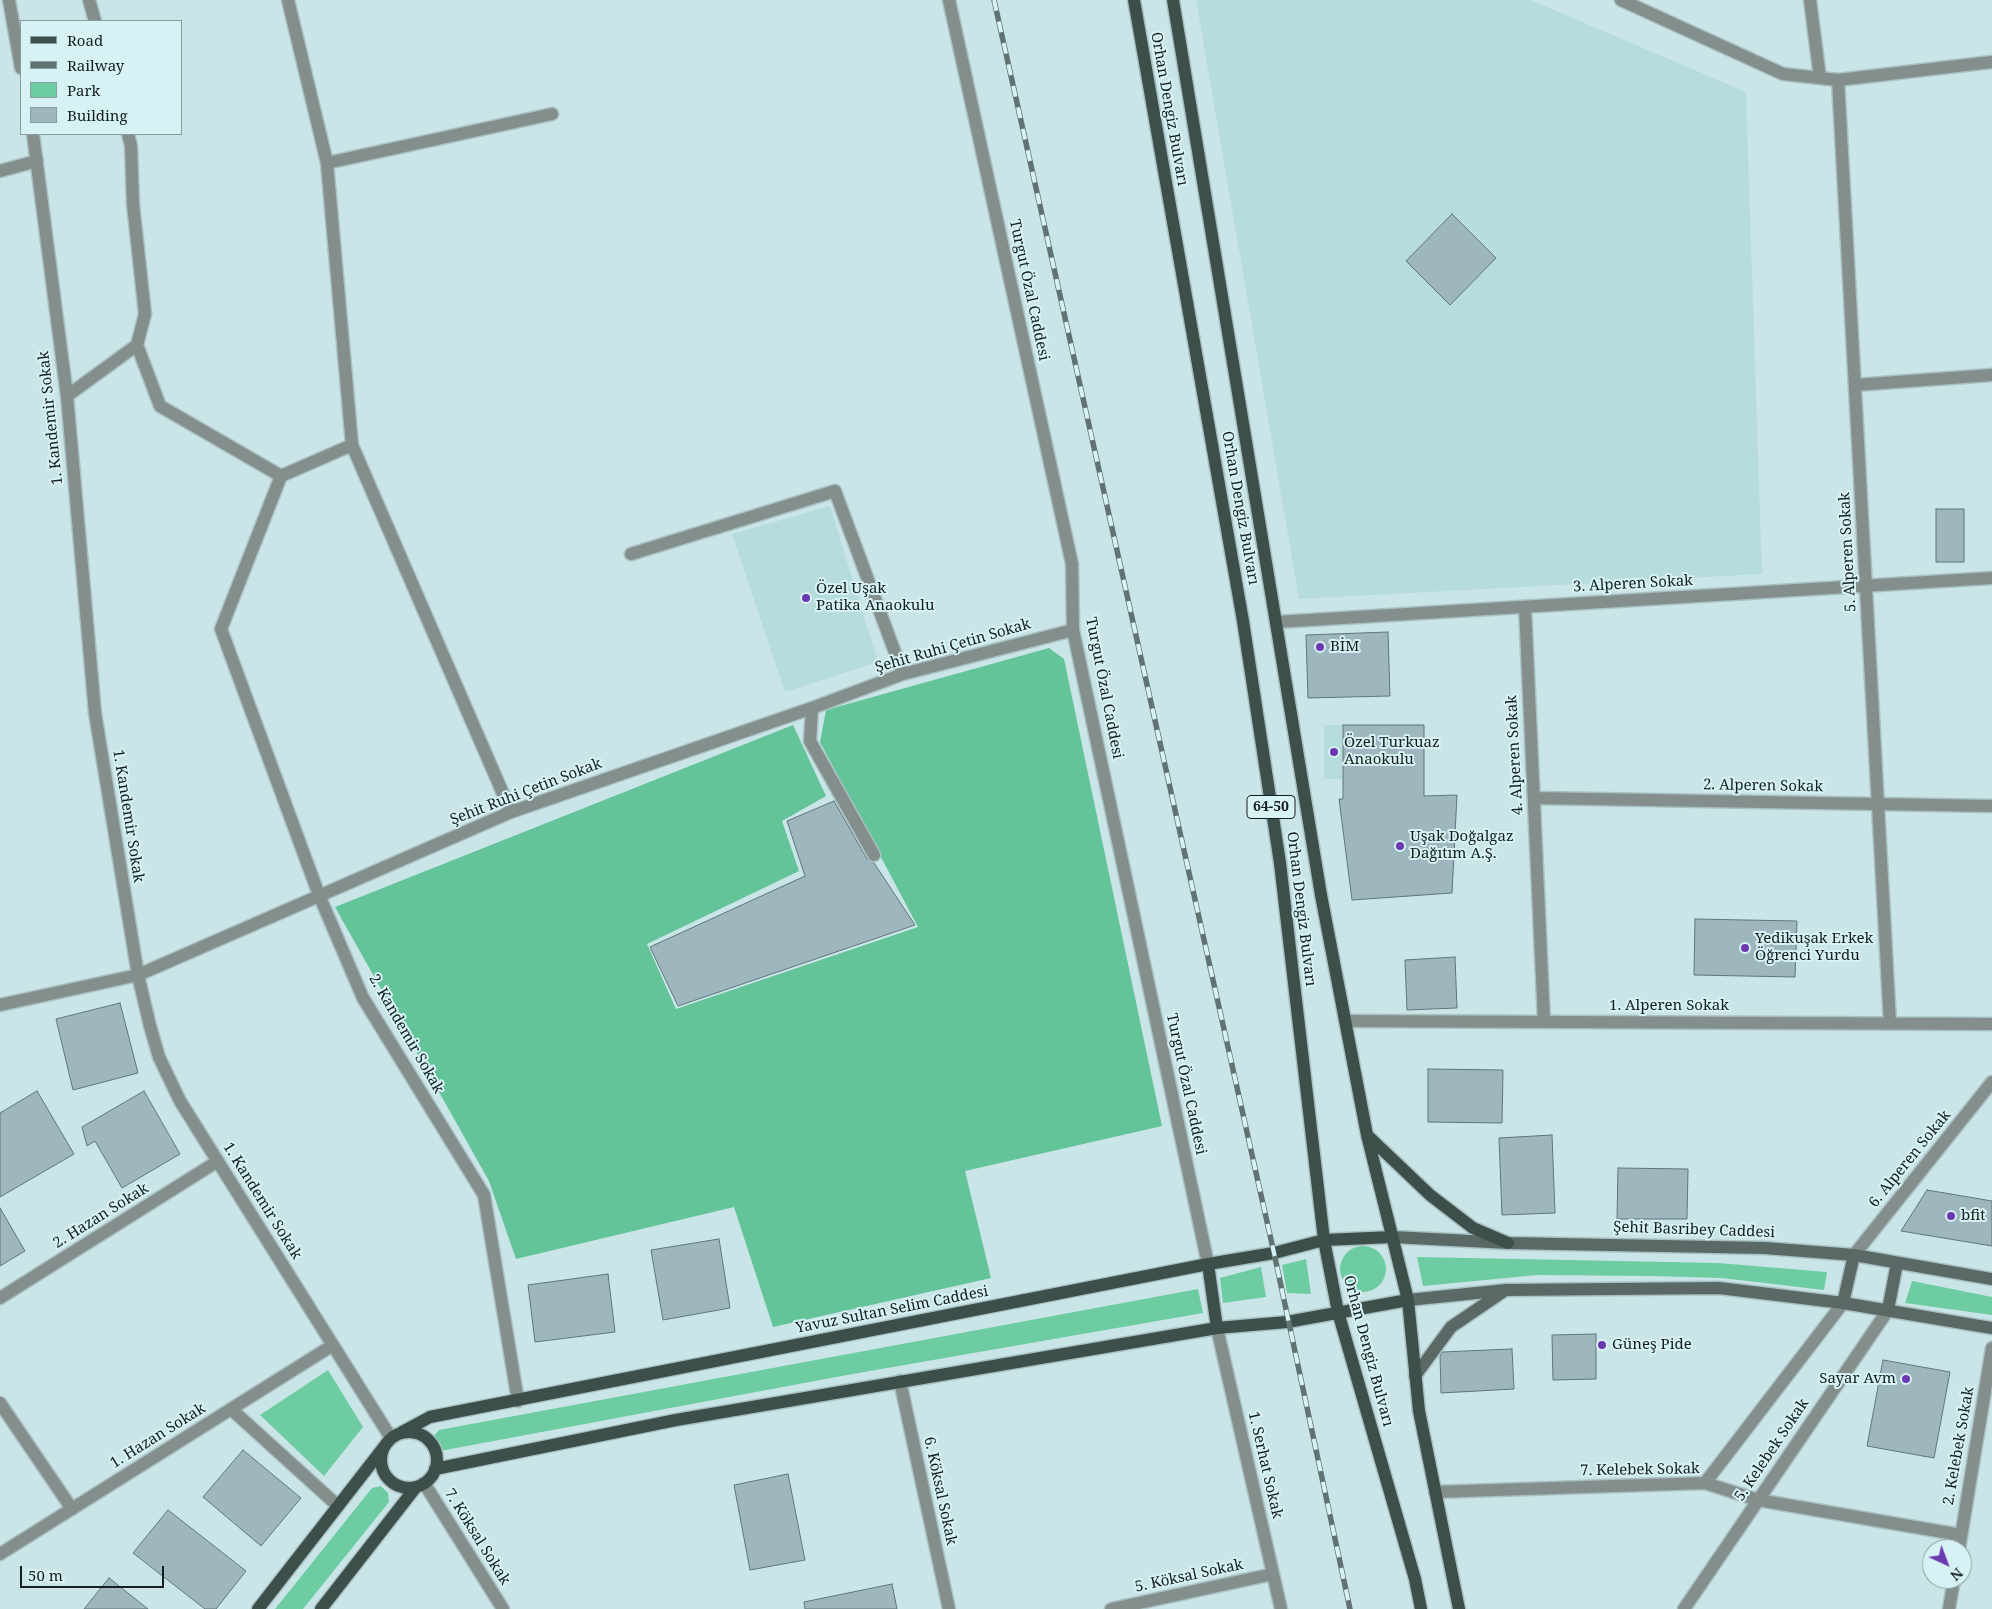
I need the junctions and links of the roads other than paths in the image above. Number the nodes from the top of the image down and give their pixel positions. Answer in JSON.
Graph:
{"nodes":[{"id":1,"x":9,"y":0,"type":"edge"},
{"id":2,"x":89,"y":0,"type":"edge"},
{"id":3,"x":288,"y":0,"type":"edge"},
{"id":4,"x":949,"y":0,"type":"edge"},
{"id":5,"x":1134,"y":0,"type":"edge"},
{"id":6,"x":1173,"y":0,"type":"edge"},
{"id":7,"x":1621,"y":0,"type":"edge"},
{"id":8,"x":1810,"y":0,"type":"edge"},
{"id":9,"x":95,"y":20,"type":"edge"},
{"id":10,"x":20,"y":62,"type":"edge"},
{"id":11,"x":1992,"y":62,"type":"edge"},
{"id":12,"x":1820,"y":78,"type":"junction"},
{"id":13,"x":1838,"y":80,"type":"junction"},
{"id":14,"x":552,"y":114,"type":"dead end"},
{"id":15,"x":33,"y":135,"type":"edge"},
{"id":16,"x":128,"y":135,"type":"edge"},
{"id":17,"x":37,"y":161,"type":"junction"},
{"id":18,"x":327,"y":163,"type":"junction"},
{"id":19,"x":0,"y":170,"type":"edge"},
{"id":20,"x":137,"y":345,"type":"junction"},
{"id":21,"x":1992,"y":375,"type":"edge"},
{"id":22,"x":1855,"y":385,"type":"junction"},
{"id":23,"x":67,"y":396,"type":"junction"},
{"id":24,"x":352,"y":445,"type":"junction"},
{"id":25,"x":281,"y":476,"type":"junction"},
{"id":26,"x":631,"y":554,"type":"dead end"},
{"id":27,"x":1992,"y":578,"type":"edge"},
{"id":28,"x":1866,"y":586,"type":"junction"},
{"id":29,"x":1525,"y":607,"type":"junction"},
{"id":30,"x":1277,"y":622,"type":"junction"},
{"id":31,"x":1073,"y":630,"type":"junction"},
{"id":32,"x":903,"y":674,"type":"junction"},
{"id":33,"x":812,"y":708,"type":"junction"},
{"id":34,"x":1534,"y":798,"type":"junction"},
{"id":35,"x":1878,"y":804,"type":"junction"},
{"id":36,"x":1992,"y":806,"type":"edge"},
{"id":37,"x":511,"y":812,"type":"junction"},
{"id":38,"x":874,"y":855,"type":"dead end"},
{"id":39,"x":320,"y":895,"type":"junction"},
{"id":40,"x":138,"y":975,"type":"junction"},
{"id":41,"x":0,"y":1005,"type":"edge"},
{"id":42,"x":1345,"y":1021,"type":"junction"},
{"id":43,"x":1544,"y":1021,"type":"junction"},
{"id":44,"x":1890,"y":1023,"type":"junction"},
{"id":45,"x":1992,"y":1024,"type":"edge"},
{"id":46,"x":1992,"y":1082,"type":"edge"},
{"id":47,"x":1367,"y":1135,"type":"junction"},
{"id":48,"x":218,"y":1161,"type":"junction"},
{"id":49,"x":1393,"y":1237,"type":"junction"},
{"id":50,"x":1324,"y":1240,"type":"junction"},
{"id":51,"x":1508,"y":1243,"type":"junction"},
{"id":52,"x":1854,"y":1255,"type":"junction"},
{"id":53,"x":1898,"y":1263,"type":"junction"},
{"id":54,"x":1208,"y":1264,"type":"junction"},
{"id":55,"x":1992,"y":1279,"type":"edge"},
{"id":56,"x":1506,"y":1290,"type":"junction"},
{"id":57,"x":0,"y":1298,"type":"edge"},
{"id":58,"x":1408,"y":1300,"type":"junction"},
{"id":59,"x":1842,"y":1303,"type":"junction"},
{"id":60,"x":1888,"y":1310,"type":"junction"},
{"id":61,"x":1338,"y":1312,"type":"junction"},
{"id":62,"x":1217,"y":1328,"type":"junction"},
{"id":63,"x":1992,"y":1328,"type":"edge"},
{"id":64,"x":332,"y":1345,"type":"junction"},
{"id":65,"x":1992,"y":1348,"type":"edge"},
{"id":66,"x":1415,"y":1376,"type":"junction"},
{"id":67,"x":900,"y":1381,"type":"junction"},
{"id":68,"x":518,"y":1401,"type":"junction"},
{"id":69,"x":0,"y":1404,"type":"edge"},
{"id":70,"x":231,"y":1409,"type":"junction"},
{"id":71,"x":392,"y":1439,"type":"junction"},
{"id":72,"x":435,"y":1469,"type":"junction"},
{"id":73,"x":1705,"y":1483,"type":"junction"},
{"id":74,"x":420,"y":1485,"type":"junction"},
{"id":75,"x":1435,"y":1492,"type":"junction"},
{"id":76,"x":1758,"y":1500,"type":"junction"},
{"id":77,"x":338,"y":1506,"type":"junction"},
{"id":78,"x":72,"y":1509,"type":"junction"},
{"id":79,"x":1961,"y":1535,"type":"junction"},
{"id":80,"x":1960,"y":1539,"type":"edge"},
{"id":81,"x":0,"y":1554,"type":"edge"},
{"id":82,"x":1273,"y":1574,"type":"junction"},
{"id":83,"x":1952,"y":1589,"type":"edge"},
{"id":84,"x":258,"y":1609,"type":"edge"},
{"id":85,"x":321,"y":1609,"type":"edge"},
{"id":86,"x":503,"y":1609,"type":"edge"},
{"id":87,"x":949,"y":1609,"type":"edge"},
{"id":88,"x":1111,"y":1609,"type":"edge"},
{"id":89,"x":1280,"y":1609,"type":"edge"},
{"id":90,"x":1421,"y":1609,"type":"edge"},
{"id":91,"x":1459,"y":1609,"type":"edge"},
{"id":92,"x":1684,"y":1609,"type":"edge"},
{"id":93,"x":1949,"y":1609,"type":"edge"}],
"edges":[{"from":1,"to":10,"type":"street"},
{"from":2,"to":9,"type":"street"},
{"from":3,"to":18,"type":"street"},
{"from":4,"to":31,"type":"street","name":"Turgut Özal Caddesi"},
{"from":5,"to":50,"type":"main road","name":"Orhan Dengiz Bulvarı","number":"64-50"},
{"from":6,"to":30,"type":"main road","name":"Orhan Dengiz Bulvarı","number":"64-50"},
{"from":7,"to":12,"type":"street"},
{"from":8,"to":12,"type":"street"},
{"from":11,"to":13,"type":"street"},
{"from":12,"to":13,"type":"street"},
{"from":13,"to":22,"type":"street","name":"5. Alperen Sokak"},
{"from":14,"to":18,"type":"street"},
{"from":15,"to":17,"type":"street","name":"1. Kandemir Sokak"},
{"from":16,"to":20,"type":"street"},
{"from":17,"to":19,"type":"street"},
{"from":17,"to":23,"type":"street","name":"1. Kandemir Sokak"},
{"from":18,"to":24,"type":"street"},
{"from":20,"to":23,"type":"street"},
{"from":20,"to":25,"type":"street"},
{"from":21,"to":22,"type":"street"},
{"from":22,"to":28,"type":"street","name":"5. Alperen Sokak"},
{"from":23,"to":40,"type":"street","name":"1. Kandemir Sokak"},
{"from":24,"to":25,"type":"street"},
{"from":24,"to":37,"type":"street"},
{"from":25,"to":39,"type":"street","name":"2. Kandemir Sokak"},
{"from":26,"to":32,"type":"street"},
{"from":27,"to":28,"type":"street","name":"3. Alperen Sokak"},
{"from":28,"to":29,"type":"street","name":"3. Alperen Sokak"},
{"from":28,"to":35,"type":"street","name":"5. Alperen Sokak"},
{"from":29,"to":30,"type":"street","name":"3. Alperen Sokak"},
{"from":29,"to":34,"type":"street","name":"4. Alperen Sokak"},
{"from":30,"to":42,"type":"main road","name":"Orhan Dengiz Bulvarı","number":"64-50"},
{"from":31,"to":32,"type":"street","name":"Şehit Ruhi Çetin Sokak"},
{"from":31,"to":54,"type":"street","name":"Turgut Özal Caddesi"},
{"from":32,"to":33,"type":"street","name":"Şehit Ruhi Çetin Sokak"},
{"from":33,"to":37,"type":"street","name":"Şehit Ruhi Çetin Sokak"},
{"from":33,"to":38,"type":"street"},
{"from":34,"to":35,"type":"street","name":"2. Alperen Sokak"},
{"from":34,"to":43,"type":"street","name":"4. Alperen Sokak"},
{"from":35,"to":36,"type":"street","name":"2. Alperen Sokak"},
{"from":35,"to":44,"type":"street","name":"5. Alperen Sokak"},
{"from":37,"to":39,"type":"street","name":"Şehit Ruhi Çetin Sokak"},
{"from":39,"to":40,"type":"street","name":"Şehit Ruhi Çetin Sokak"},
{"from":39,"to":68,"type":"street","name":"2. Kandemir Sokak"},
{"from":40,"to":41,"type":"street","name":"Şehit Ruhi Çetin Sokak"},
{"from":40,"to":48,"type":"street","name":"1. Kandemir Sokak"},
{"from":42,"to":43,"type":"street","name":"1. Alperen Sokak"},
{"from":42,"to":47,"type":"main road","name":"Orhan Dengiz Bulvarı","number":"64-50"},
{"from":43,"to":44,"type":"street","name":"1. Alperen Sokak"},
{"from":44,"to":45,"type":"street","name":"1. Alperen Sokak"},
{"from":46,"to":52,"type":"street","name":"6. Alperen Sokak"},
{"from":47,"to":49,"type":"main road","name":"Orhan Dengiz Bulvarı","number":"64-50"},
{"from":47,"to":51,"type":"main road"},
{"from":48,"to":57,"type":"street","name":"2. Hazan Sokak"},
{"from":48,"to":64,"type":"street","name":"1. Kandemir Sokak"},
{"from":49,"to":50,"type":"main road","name":"Yavuz Sultan Selim Caddesi"},
{"from":49,"to":51,"type":"street","name":"Şehit Basribey Caddesi"},
{"from":49,"to":58,"type":"main road","name":"Orhan Dengiz Bulvarı","number":"64-50"},
{"from":50,"to":54,"type":"main road","name":"Yavuz Sultan Selim Caddesi"},
{"from":50,"to":61,"type":"main road","name":"Orhan Dengiz Bulvarı","number":"64-50"},
{"from":51,"to":52,"type":"street","name":"Şehit Basribey Caddesi"},
{"from":52,"to":53,"type":"street","name":"Şehit Basribey Caddesi"},
{"from":52,"to":59,"type":"street"},
{"from":53,"to":55,"type":"street","name":"Şehit Basribey Caddesi"},
{"from":53,"to":60,"type":"street"},
{"from":54,"to":62,"type":"main road"},
{"from":54,"to":68,"type":"main road","name":"Yavuz Sultan Selim Caddesi"},
{"from":56,"to":58,"type":"street"},
{"from":56,"to":59,"type":"street"},
{"from":56,"to":66,"type":"street"},
{"from":58,"to":61,"type":"main road"},
{"from":58,"to":66,"type":"main road","name":"Orhan Dengiz Bulvarı","number":"64-50"},
{"from":59,"to":60,"type":"street"},
{"from":59,"to":73,"type":"street"},
{"from":60,"to":63,"type":"street"},
{"from":60,"to":76,"type":"street","name":"5. Kelebek Sokak"},
{"from":61,"to":62,"type":"main road"},
{"from":61,"to":90,"type":"main road","name":"Orhan Dengiz Bulvarı","number":"64-50"},
{"from":62,"to":67,"type":"main road"},
{"from":62,"to":82,"type":"street","name":"1. Serhat Sokak"},
{"from":64,"to":70,"type":"street","name":"1. Hazan Sokak"},
{"from":64,"to":71,"type":"street","name":"1. Kandemir Sokak"},
{"from":65,"to":79,"type":"street","name":"2. Kelebek Sokak"},
{"from":66,"to":75,"type":"main road","name":"Orhan Dengiz Bulvarı","number":"64-50"},
{"from":67,"to":72,"type":"main road"},
{"from":67,"to":87,"type":"street","name":"6. Köksal Sokak"},
{"from":68,"to":71,"type":"main road","name":"Yavuz Sultan Selim Caddesi"},
{"from":69,"to":78,"type":"street"},
{"from":70,"to":77,"type":"street"},
{"from":70,"to":78,"type":"street","name":"1. Hazan Sokak"},
{"from":71,"to":72,"type":"main road"},
{"from":71,"to":74,"type":"main road"},
{"from":71,"to":77,"type":"main road","name":"Yavuz Sultan Selim Caddesi"},
{"from":72,"to":74,"type":"main road"},
{"from":73,"to":75,"type":"street","name":"7. Kelebek Sokak"},
{"from":73,"to":76,"type":"street","name":"7. Kelebek Sokak"},
{"from":74,"to":85,"type":"main road"},
{"from":74,"to":86,"type":"street","name":"7. Köksal Sokak"},
{"from":75,"to":91,"type":"main road","name":"Orhan Dengiz Bulvarı","number":"64-50"},
{"from":76,"to":79,"type":"street","name":"7. Kelebek Sokak"},
{"from":76,"to":92,"type":"street","name":"5. Kelebek Sokak"},
{"from":77,"to":84,"type":"main road","name":"Yavuz Sultan Selim Caddesi"},
{"from":78,"to":81,"type":"street","name":"1. Hazan Sokak"},
{"from":79,"to":80,"type":"street","name":"2. Kelebek Sokak"},
{"from":82,"to":88,"type":"street","name":"5. Köksal Sokak"},
{"from":82,"to":89,"type":"street","name":"1. Serhat Sokak"},
{"from":83,"to":93,"type":"street"}]}
